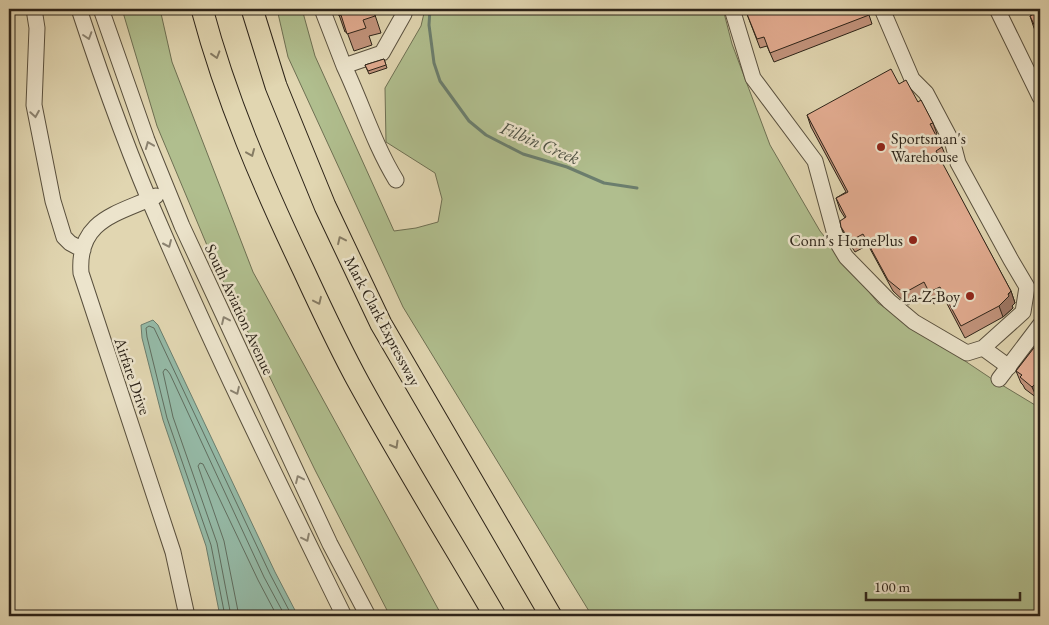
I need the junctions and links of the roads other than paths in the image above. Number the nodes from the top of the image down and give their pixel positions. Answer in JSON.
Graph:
{"nodes":[{"id":1,"x":34,"y":9,"type":"edge"},
{"id":2,"x":79,"y":9,"type":"edge"},
{"id":3,"x":100,"y":9,"type":"edge"},
{"id":4,"x":202,"y":9,"type":"edge"},
{"id":5,"x":252,"y":9,"type":"edge"},
{"id":6,"x":322,"y":9,"type":"edge"},
{"id":7,"x":405,"y":9,"type":"edge"},
{"id":8,"x":732,"y":9,"type":"edge"},
{"id":9,"x":882,"y":9,"type":"edge"},
{"id":10,"x":997,"y":9,"type":"edge"},
{"id":11,"x":344,"y":66,"type":"junction"},
{"id":12,"x":1040,"y":97,"type":"edge"},
{"id":13,"x":396,"y":180,"type":"dead end"},
{"id":14,"x":167,"y":190,"type":"junction"},
{"id":15,"x":149,"y":199,"type":"junction"},
{"id":16,"x":83,"y":250,"type":"junction"},
{"id":17,"x":1040,"y":325,"type":"edge"},
{"id":18,"x":984,"y":348,"type":"junction"},
{"id":19,"x":403,"y":362,"type":"junction"},
{"id":20,"x":451,"y":541,"type":"junction"},
{"id":21,"x":187,"y":616,"type":"edge"},
{"id":22,"x":344,"y":616,"type":"edge"},
{"id":23,"x":368,"y":616,"type":"edge"},
{"id":24,"x":491,"y":616,"type":"edge"},
{"id":25,"x":495,"y":616,"type":"edge"},
{"id":26,"x":551,"y":616,"type":"edge"},
{"id":27,"x":564,"y":616,"type":"edge"}],
"edges":[{"from":1,"to":16,"type":"street","one_way":true},
{"from":2,"to":15,"type":"street","one_way":true},
{"from":14,"to":3,"type":"street","name":"South Aviation Avenue","one_way":true},
{"from":4,"to":20,"type":"highway","one_way":true},
{"from":19,"to":5,"type":"highway","name":"Mark Clark Expressway","one_way":true},
{"from":6,"to":11,"type":"street"},
{"from":7,"to":11,"type":"street"},
{"from":8,"to":18,"type":"street"},
{"from":9,"to":18,"type":"street"},
{"from":10,"to":12,"type":"street"},
{"from":11,"to":13,"type":"street"},
{"from":14,"to":15,"type":"street","name":"Airfare Drive"},
{"from":23,"to":14,"type":"street","name":"South Aviation Avenue","one_way":true},
{"from":15,"to":16,"type":"street","name":"Airfare Drive"},
{"from":15,"to":22,"type":"street","one_way":true},
{"from":16,"to":21,"type":"street","name":"Airfare Drive"},
{"from":17,"to":18,"type":"street"},
{"from":19,"to":26,"type":"highway","name":"Mark Clark Expressway"},
{"from":19,"to":27,"type":"highway"},
{"from":20,"to":24,"type":"highway"},
{"from":20,"to":25,"type":"highway"}]}
